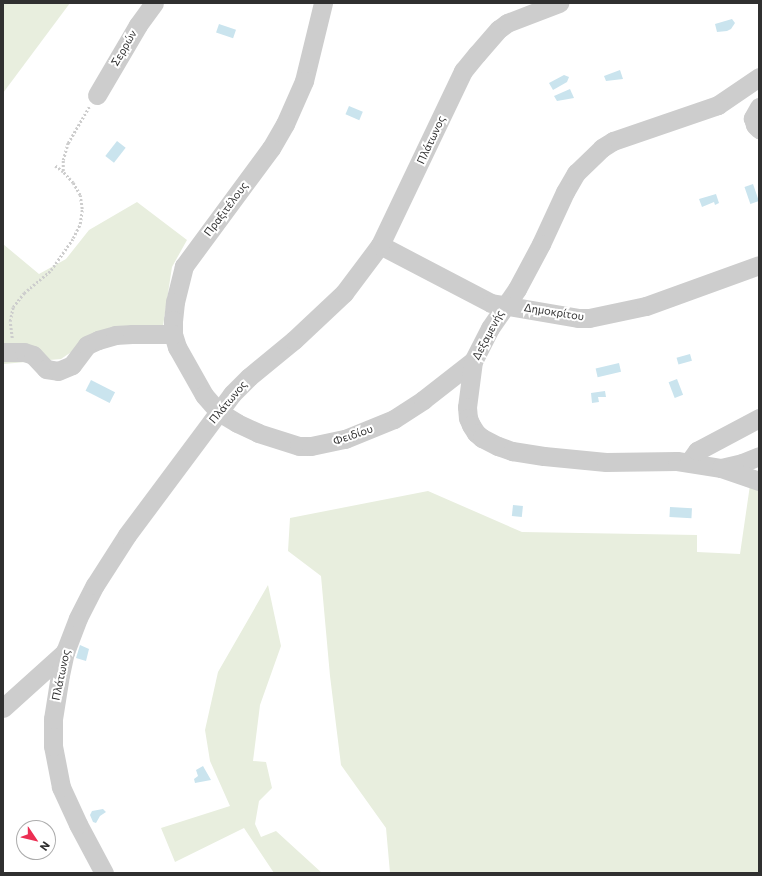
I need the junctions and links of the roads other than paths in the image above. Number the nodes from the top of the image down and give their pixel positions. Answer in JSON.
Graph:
{"nodes":[{"id":1,"x":154,"y":3,"type":"edge"},
{"id":2,"x":323,"y":3,"type":"edge"},
{"id":3,"x":555,"y":4,"type":"edge"},
{"id":4,"x":759,"y":76,"type":"edge"},
{"id":5,"x":97,"y":95,"type":"road end"},
{"id":6,"x":759,"y":108,"type":"edge"},
{"id":7,"x":759,"y":129,"type":"edge"},
{"id":8,"x":380,"y":245,"type":"junction"},
{"id":9,"x":759,"y":265,"type":"edge"},
{"id":10,"x":504,"y":306,"type":"junction"},
{"id":11,"x":173,"y":334,"type":"junction"},
{"id":12,"x":9,"y":352,"type":"edge"},
{"id":13,"x":473,"y":360,"type":"junction"},
{"id":14,"x":219,"y":412,"type":"junction"},
{"id":15,"x":759,"y":418,"type":"edge"},
{"id":16,"x":759,"y":456,"type":"edge"},
{"id":17,"x":689,"y":462,"type":"junction"},
{"id":18,"x":721,"y":468,"type":"junction"},
{"id":19,"x":759,"y":481,"type":"edge"},
{"id":20,"x":65,"y":652,"type":"junction"},
{"id":21,"x":3,"y":708,"type":"edge"},
{"id":22,"x":104,"y":873,"type":"edge"}],
"edges":[{"from":1,"to":5,"type":"street","name":"Σερρών"},
{"from":2,"to":11,"type":"street","name":"Πραξιτέλους"},
{"from":3,"to":8,"type":"street","name":"Πλάτωνος"},
{"from":4,"to":10,"type":"street","name":"Δεξαμενής"},
{"from":6,"to":7,"type":"street"},
{"from":8,"to":10,"type":"street","name":"Δημοκρίτου"},
{"from":8,"to":14,"type":"street","name":"Πλάτωνος"},
{"from":9,"to":10,"type":"street","name":"Δημοκρίτου"},
{"from":10,"to":13,"type":"street","name":"Δεξαμενής"},
{"from":11,"to":12,"type":"street"},
{"from":11,"to":14,"type":"street","name":"Πραξιτέλους"},
{"from":13,"to":14,"type":"street","name":"Φειδίου"},
{"from":13,"to":17,"type":"street","name":"Δεξαμενής"},
{"from":14,"to":20,"type":"street","name":"Πλάτωνος"},
{"from":15,"to":17,"type":"street"},
{"from":16,"to":18,"type":"street","name":"Δεξαμενής"},
{"from":17,"to":18,"type":"street","name":"Δεξαμενής"},
{"from":18,"to":19,"type":"street"},
{"from":20,"to":21,"type":"street"},
{"from":20,"to":22,"type":"street","name":"Πλάτωνος"}]}
